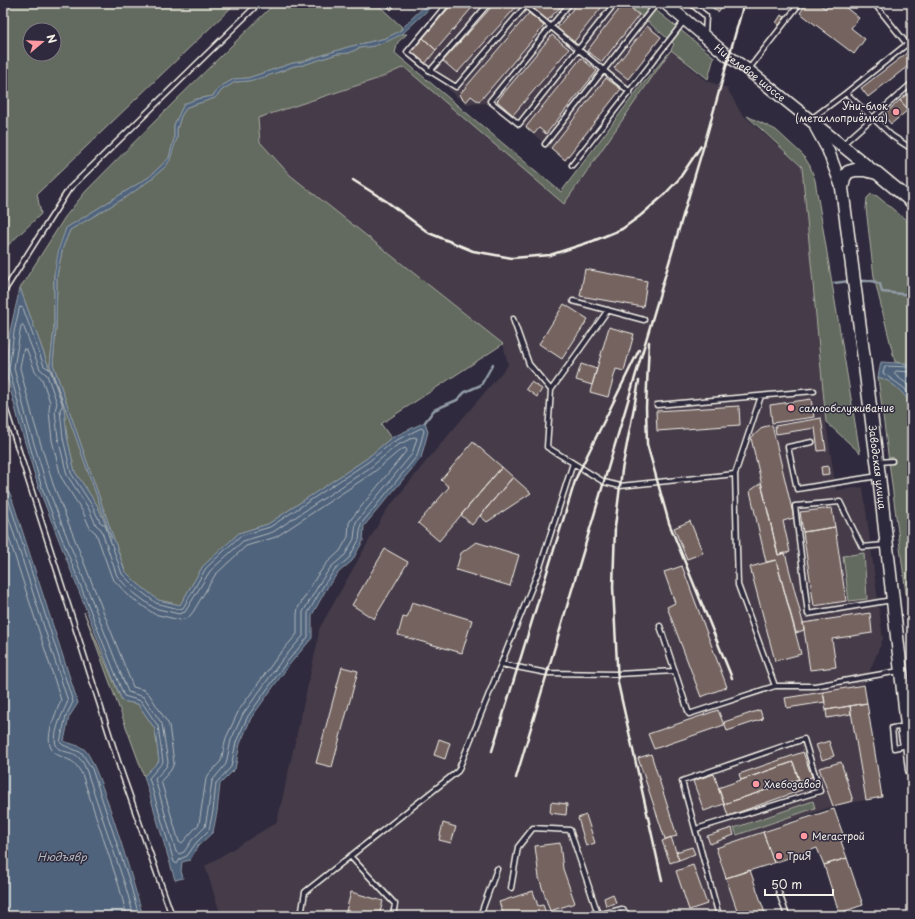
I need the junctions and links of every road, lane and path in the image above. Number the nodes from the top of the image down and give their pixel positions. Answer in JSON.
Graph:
{"nodes":[{"id":1,"x":259,"y":3,"type":"edge"},
{"id":2,"x":448,"y":3,"type":"edge"},
{"id":3,"x":489,"y":3,"type":"edge"},
{"id":4,"x":570,"y":3,"type":"edge"},
{"id":5,"x":615,"y":3,"type":"edge"},
{"id":6,"x":657,"y":3,"type":"edge"},
{"id":7,"x":664,"y":3,"type":"edge"},
{"id":8,"x":690,"y":3,"type":"edge"},
{"id":9,"x":800,"y":3,"type":"edge"},
{"id":10,"x":874,"y":3,"type":"edge"},
{"id":11,"x":525,"y":4,"type":"edge"},
{"id":12,"x":686,"y":20,"type":"junction"},
{"id":13,"x":551,"y":27,"type":"junction"},
{"id":14,"x":705,"y":37,"type":"junction"},
{"id":15,"x":912,"y":40,"type":"edge"},
{"id":16,"x":907,"y":44,"type":"junction"},
{"id":17,"x":578,"y":49,"type":"junction"},
{"id":18,"x":604,"y":70,"type":"junction"},
{"id":19,"x":748,"y":70,"type":"junction"},
{"id":20,"x":430,"y":71,"type":"junction"},
{"id":21,"x":912,"y":83,"type":"edge"},
{"id":22,"x":630,"y":92,"type":"junction"},
{"id":23,"x":846,"y":93,"type":"junction"},
{"id":24,"x":873,"y":118,"type":"junction"},
{"id":25,"x":811,"y":120,"type":"junction"},
{"id":26,"x":545,"y":144,"type":"dead end"},
{"id":27,"x":842,"y":145,"type":"junction"},
{"id":28,"x":912,"y":149,"type":"edge"},
{"id":29,"x":572,"y":165,"type":"dead end"},
{"id":30,"x":876,"y":173,"type":"junction"},
{"id":31,"x":842,"y":188,"type":"junction"},
{"id":32,"x":912,"y":202,"type":"edge"},
{"id":33,"x":3,"y":293,"type":"edge"},
{"id":34,"x":573,"y":301,"type":"dead end"},
{"id":35,"x":608,"y":310,"type":"junction"},
{"id":36,"x":512,"y":319,"type":"dead end"},
{"id":37,"x":644,"y":320,"type":"dead end"},
{"id":38,"x":551,"y":390,"type":"junction"},
{"id":39,"x":814,"y":391,"type":"dead end"},
{"id":40,"x":761,"y":396,"type":"junction"},
{"id":41,"x":3,"y":401,"type":"edge"},
{"id":42,"x":657,"y":405,"type":"dead end"},
{"id":43,"x":812,"y":442,"type":"dead end"},
{"id":44,"x":892,"y":461,"type":"dead end"},
{"id":45,"x":877,"y":462,"type":"junction"},
{"id":46,"x":573,"y":463,"type":"junction"},
{"id":47,"x":735,"y":474,"type":"junction"},
{"id":48,"x":879,"y":476,"type":"junction"},
{"id":49,"x":886,"y":544,"type":"junction"},
{"id":50,"x":892,"y":600,"type":"junction"},
{"id":51,"x":660,"y":626,"type":"dead end"},
{"id":52,"x":501,"y":664,"type":"junction"},
{"id":53,"x":675,"y":671,"type":"junction"},
{"id":54,"x":902,"y":671,"type":"junction"},
{"id":55,"x":774,"y":686,"type":"junction"},
{"id":56,"x":907,"y":729,"type":"edge"},
{"id":57,"x":912,"y":770,"type":"edge"},
{"id":58,"x":696,"y":829,"type":"junction"},
{"id":59,"x":350,"y":856,"type":"junction"},
{"id":60,"x":497,"y":868,"type":"dead end"},
{"id":61,"x":778,"y":887,"type":"dead end"},
{"id":62,"x":511,"y":888,"type":"dead end"},
{"id":63,"x":598,"y":915,"type":"edge"},
{"id":64,"x":172,"y":916,"type":"edge"},
{"id":65,"x":301,"y":916,"type":"edge"},
{"id":66,"x":393,"y":916,"type":"edge"},
{"id":67,"x":480,"y":916,"type":"edge"},
{"id":68,"x":629,"y":916,"type":"edge"},
{"id":69,"x":719,"y":916,"type":"edge"},
{"id":70,"x":787,"y":916,"type":"edge"}],
"edges":[{"from":1,"to":33,"type":"lane"},
{"from":2,"to":20,"type":"lane"},
{"from":3,"to":20,"type":"lane"},
{"from":4,"to":13,"type":"lane"},
{"from":5,"to":17,"type":"lane"},
{"from":6,"to":18,"type":"lane"},
{"from":7,"to":12,"type":"main road","name":"Никелевое шоссе"},
{"from":8,"to":14,"type":"lane"},
{"from":9,"to":19,"type":"lane"},
{"from":10,"to":16,"type":"lane"},
{"from":11,"to":13,"type":"lane"},
{"from":11,"to":20,"type":"lane"},
{"from":12,"to":14,"type":"main road","name":"Никелевое шоссе"},
{"from":12,"to":22,"type":"lane"},
{"from":13,"to":17,"type":"lane"},
{"from":13,"to":17,"type":"lane"},
{"from":14,"to":19,"type":"main road","name":"Никелевое шоссе"},
{"from":15,"to":16,"type":"lane"},
{"from":16,"to":23,"type":"lane"},
{"from":17,"to":18,"type":"lane"},
{"from":18,"to":22,"type":"lane"},
{"from":18,"to":26,"type":"lane"},
{"from":19,"to":25,"type":"main road","name":"Никелевое шоссе"},
{"from":21,"to":24,"type":"lane"},
{"from":22,"to":29,"type":"lane"},
{"from":23,"to":24,"type":"lane"},
{"from":23,"to":25,"type":"lane"},
{"from":24,"to":27,"type":"lane"},
{"from":24,"to":28,"type":"lane"},
{"from":25,"to":27,"type":"main road","name":"Никелевое шоссе"},
{"from":25,"to":31,"type":"main road"},
{"from":27,"to":30,"type":"main road","name":"Никелевое шоссе"},
{"from":30,"to":31,"type":"main road"},
{"from":30,"to":32,"type":"main road","name":"Никелевое шоссе"},
{"from":31,"to":45,"type":"main road","name":"Заводская улица"},
{"from":34,"to":35,"type":"lane"},
{"from":35,"to":37,"type":"lane"},
{"from":35,"to":38,"type":"lane"},
{"from":36,"to":38,"type":"lane"},
{"from":38,"to":46,"type":"lane"},
{"from":39,"to":40,"type":"lane"},
{"from":40,"to":42,"type":"lane"},
{"from":40,"to":47,"type":"lane"},
{"from":41,"to":64,"type":"lane"},
{"from":43,"to":48,"type":"lane"},
{"from":44,"to":45,"type":"lane"},
{"from":45,"to":48,"type":"main road","name":"Заводская улица"},
{"from":46,"to":47,"type":"lane"},
{"from":46,"to":52,"type":"lane"},
{"from":47,"to":55,"type":"lane"},
{"from":48,"to":49,"type":"main road","name":"Заводская улица"},
{"from":49,"to":50,"type":"main road","name":"Заводская улица"},
{"from":49,"to":50,"type":"lane"},
{"from":50,"to":54,"type":"main road","name":"Заводская улица"},
{"from":51,"to":53,"type":"lane"},
{"from":52,"to":53,"type":"lane"},
{"from":52,"to":59,"type":"lane"},
{"from":53,"to":55,"type":"lane"},
{"from":54,"to":55,"type":"lane"},
{"from":54,"to":56,"type":"main road","name":"Заводская улица"},
{"from":56,"to":56,"type":"lane"},
{"from":56,"to":57,"type":"main road","name":"Заводская улица"},
{"from":58,"to":58,"type":"lane"},
{"from":58,"to":69,"type":"lane"},
{"from":59,"to":65,"type":"lane"},
{"from":59,"to":66,"type":"lane"},
{"from":60,"to":67,"type":"lane"},
{"from":61,"to":70,"type":"lane"},
{"from":62,"to":63,"type":"lane"},
{"from":63,"to":68,"type":"lane"}]}
